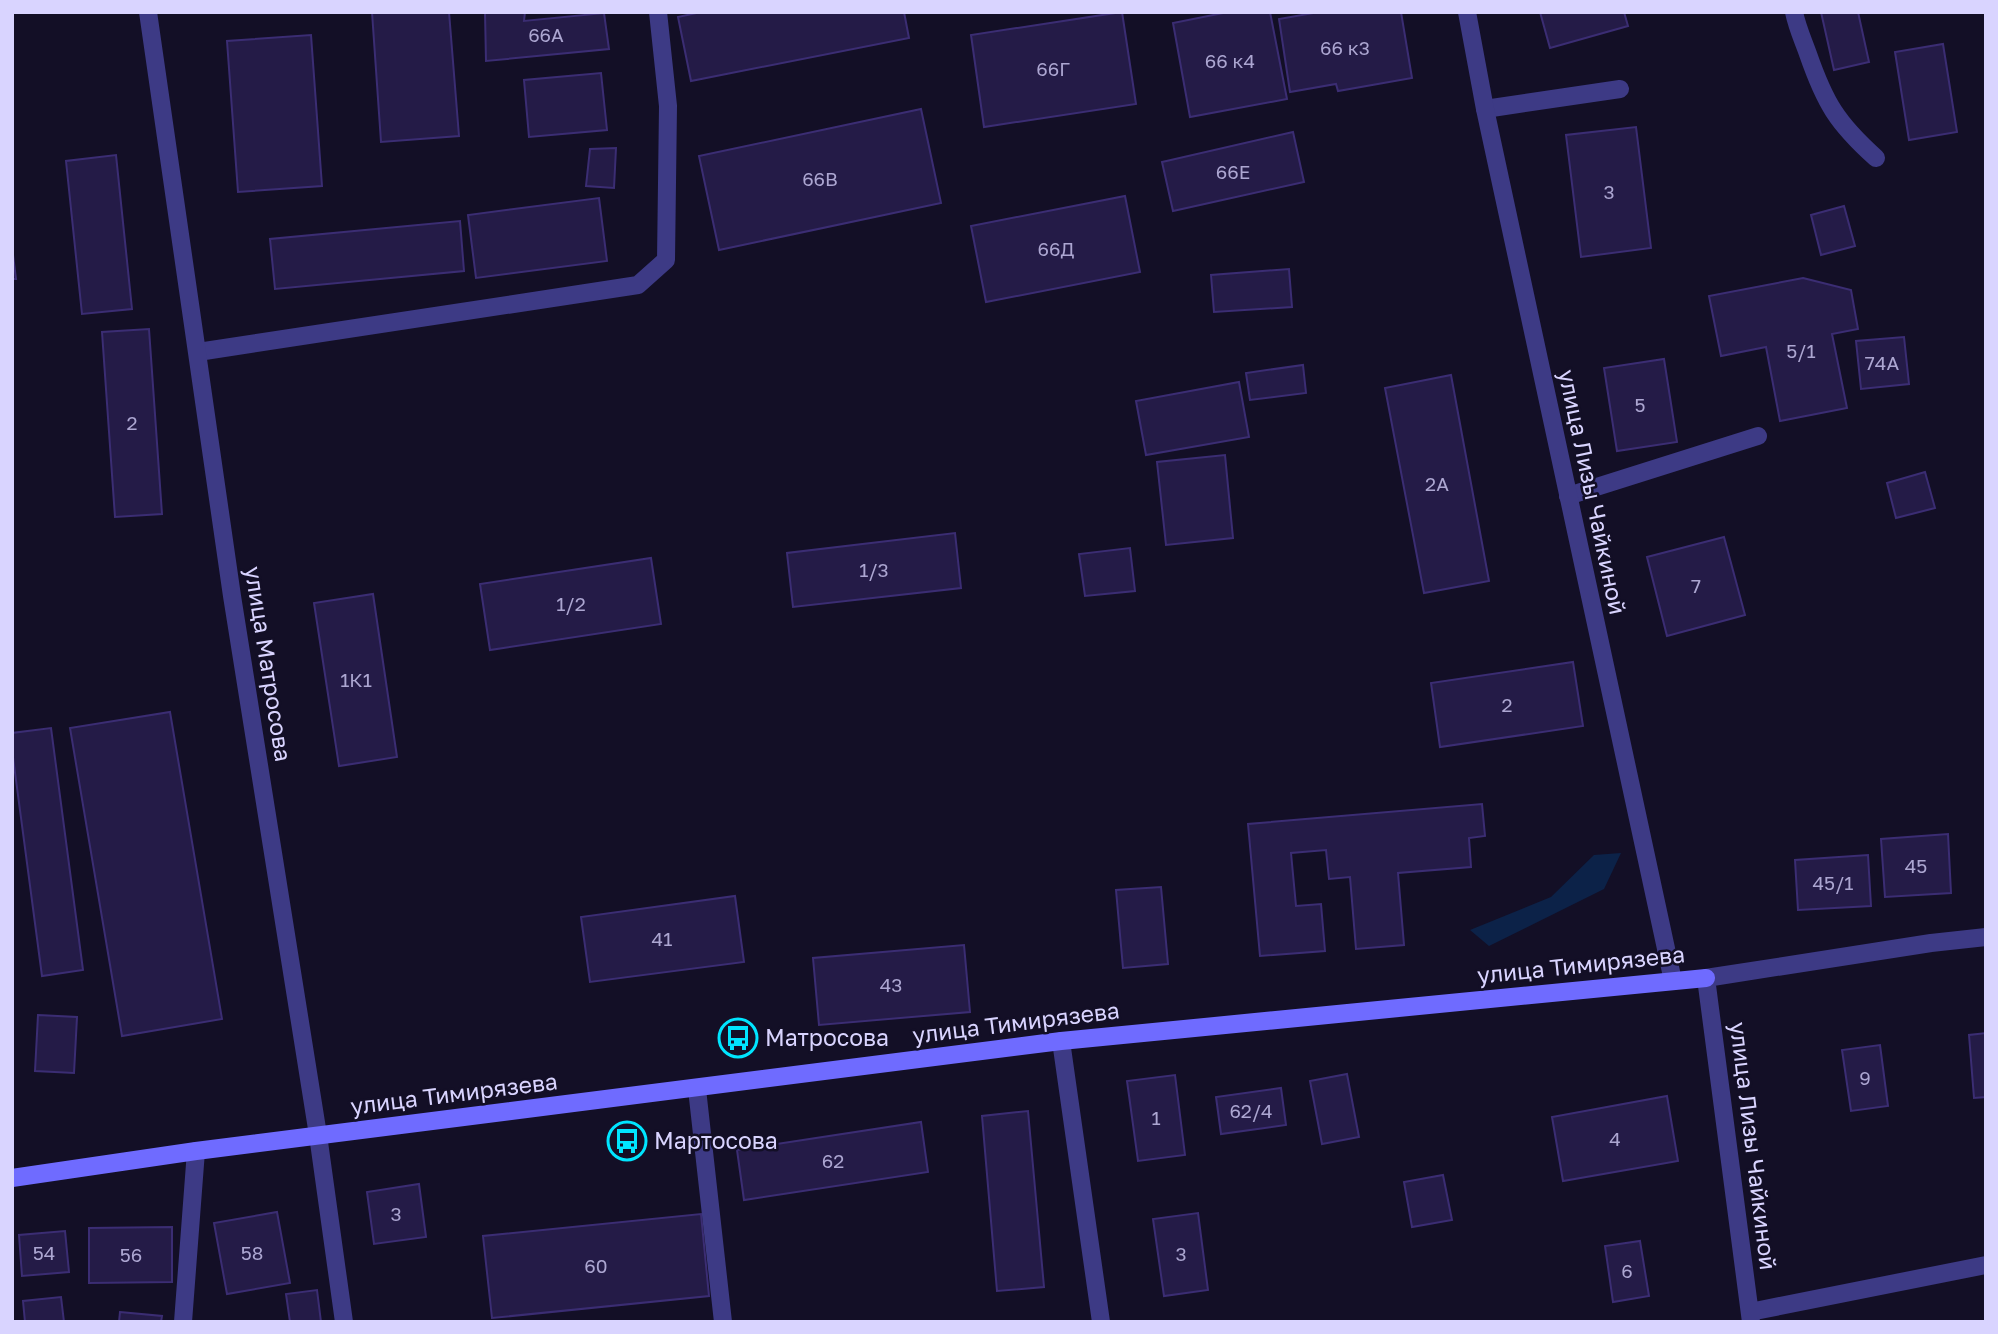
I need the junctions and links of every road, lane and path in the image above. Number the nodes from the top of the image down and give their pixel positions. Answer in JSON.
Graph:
{"nodes":[{"id":1,"x":148,"y":12,"type":"edge"},
{"id":2,"x":658,"y":12,"type":"edge"},
{"id":3,"x":1468,"y":12,"type":"edge"},
{"id":4,"x":1794,"y":12,"type":"edge"},
{"id":5,"x":1620,"y":89,"type":"dead end"},
{"id":6,"x":1485,"y":109,"type":"junction"},
{"id":7,"x":1876,"y":158,"type":"dead end"},
{"id":8,"x":198,"y":352,"type":"junction"},
{"id":9,"x":1758,"y":436,"type":"dead end"},
{"id":10,"x":1567,"y":496,"type":"junction"},
{"id":11,"x":1986,"y":937,"type":"edge"},
{"id":12,"x":1706,"y":978,"type":"junction"},
{"id":13,"x":1673,"y":981,"type":"junction"},
{"id":14,"x":1061,"y":1041,"type":"junction"},
{"id":15,"x":697,"y":1088,"type":"junction"},
{"id":16,"x":318,"y":1135,"type":"junction"},
{"id":17,"x":196,"y":1151,"type":"junction"},
{"id":18,"x":12,"y":1178,"type":"edge"},
{"id":19,"x":1986,"y":1265,"type":"edge"},
{"id":20,"x":1751,"y":1317,"type":"edge"},
{"id":21,"x":183,"y":1322,"type":"edge"},
{"id":22,"x":344,"y":1322,"type":"edge"},
{"id":23,"x":723,"y":1322,"type":"edge"},
{"id":24,"x":1101,"y":1322,"type":"edge"}],
"edges":[{"from":1,"to":8,"type":"street","name":"улица Матросова"},
{"from":2,"to":8,"type":"street"},
{"from":3,"to":6,"type":"street","name":"улица Лизы Чайкиной"},
{"from":4,"to":7,"type":"street"},
{"from":5,"to":6,"type":"street"},
{"from":6,"to":10,"type":"street","name":"улица Лизы Чайкиной"},
{"from":8,"to":16,"type":"street","name":"улица Матросова"},
{"from":9,"to":10,"type":"street"},
{"from":10,"to":13,"type":"street","name":"улица Лизы Чайкиной"},
{"from":11,"to":12,"type":"street","name":"улица Тимирязева"},
{"from":12,"to":13,"type":"street","name":"улица Тимирязева"},
{"from":12,"to":20,"type":"street","name":"улица Лизы Чайкиной"},
{"from":13,"to":14,"type":"street","name":"улица Тимирязева"},
{"from":14,"to":15,"type":"street","name":"улица Тимирязева"},
{"from":14,"to":24,"type":"street"},
{"from":15,"to":16,"type":"street","name":"улица Тимирязева"},
{"from":15,"to":23,"type":"street"},
{"from":16,"to":17,"type":"street","name":"улица Тимирязева"},
{"from":16,"to":22,"type":"street","name":"улица Матросова"},
{"from":17,"to":18,"type":"street","name":"улица Тимирязева"},
{"from":17,"to":21,"type":"street"},
{"from":19,"to":20,"type":"street"}]}
